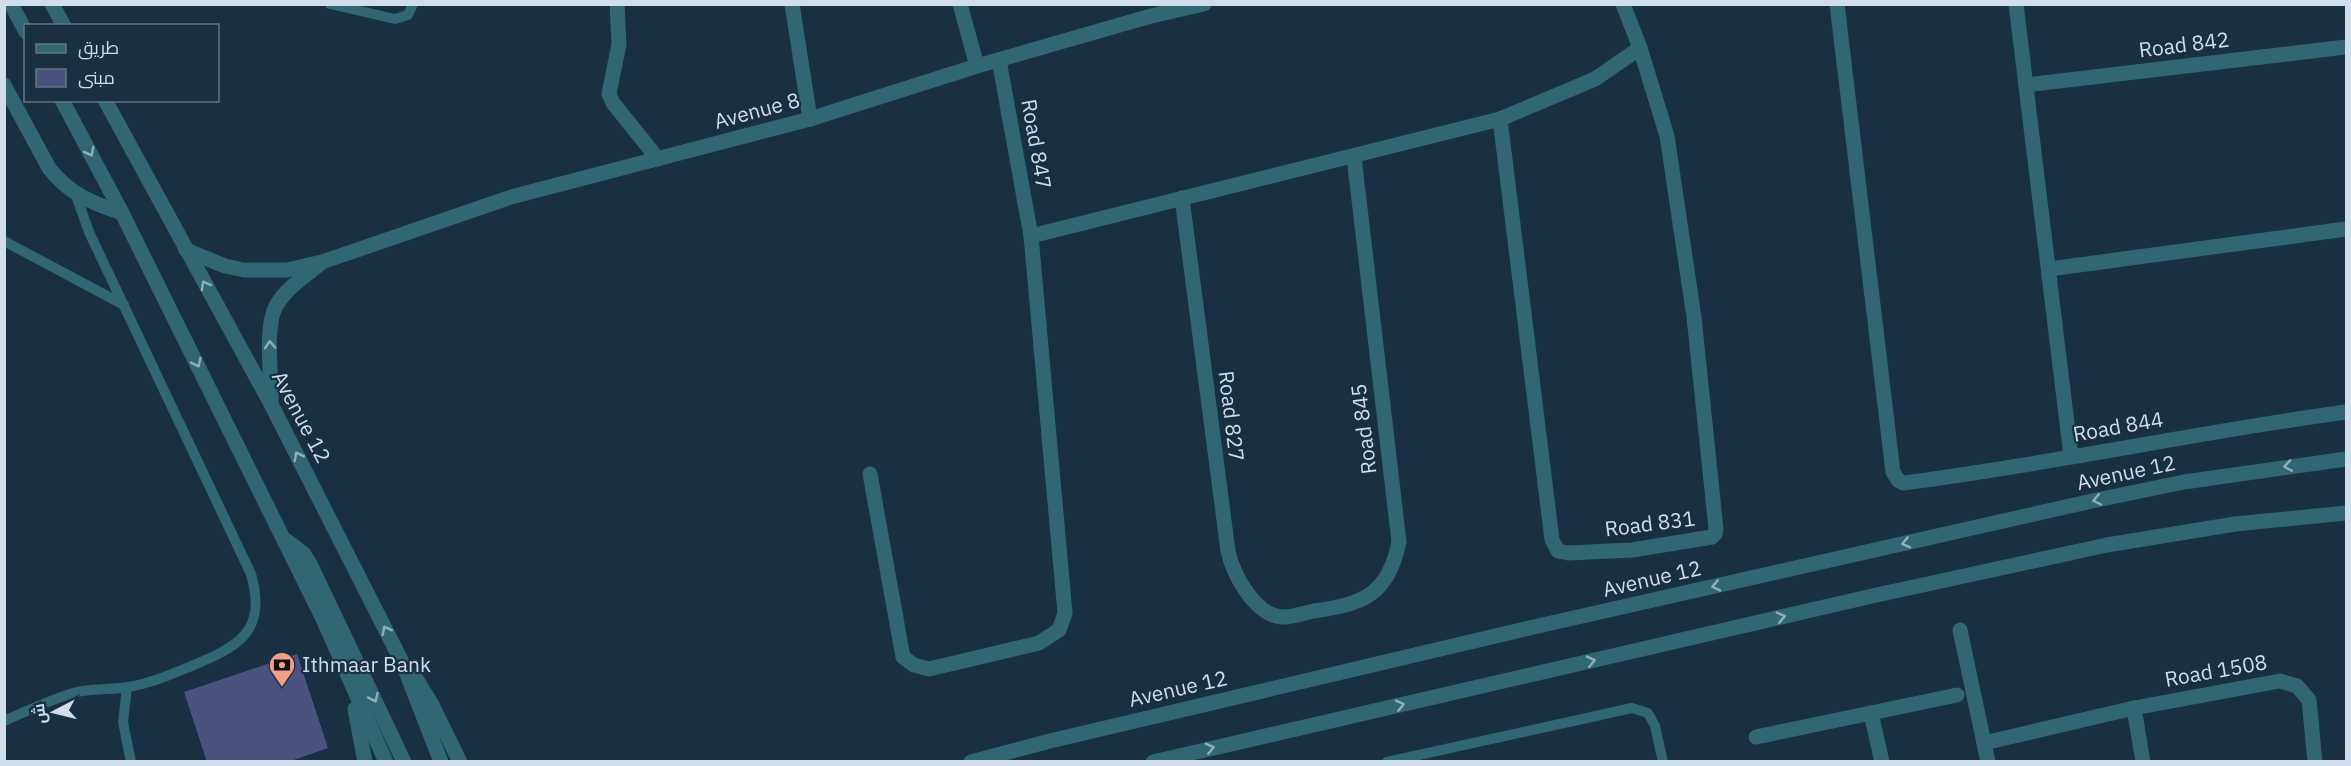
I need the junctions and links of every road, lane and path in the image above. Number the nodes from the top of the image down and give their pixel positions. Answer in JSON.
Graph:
{"nodes":[{"id":1,"x":11,"y":4,"type":"edge"},
{"id":2,"x":52,"y":4,"type":"edge"},
{"id":3,"x":330,"y":4,"type":"edge"},
{"id":4,"x":413,"y":4,"type":"edge"},
{"id":5,"x":617,"y":4,"type":"edge"},
{"id":6,"x":792,"y":4,"type":"edge"},
{"id":7,"x":960,"y":4,"type":"edge"},
{"id":8,"x":1204,"y":4,"type":"edge"},
{"id":9,"x":1623,"y":4,"type":"edge"},
{"id":10,"x":1837,"y":4,"type":"edge"},
{"id":11,"x":2016,"y":4,"type":"edge"},
{"id":12,"x":1150,"y":10,"type":"edge"},
{"id":13,"x":63,"y":24,"type":"edge"},
{"id":14,"x":24,"y":28,"type":"edge"},
{"id":15,"x":2346,"y":47,"type":"edge"},
{"id":16,"x":1641,"y":48,"type":"junction"},
{"id":17,"x":999,"y":60,"type":"junction"},
{"id":18,"x":977,"y":66,"type":"junction"},
{"id":19,"x":4,"y":85,"type":"edge"},
{"id":20,"x":2026,"y":85,"type":"junction"},
{"id":21,"x":63,"y":102,"type":"edge"},
{"id":22,"x":106,"y":102,"type":"edge"},
{"id":23,"x":810,"y":119,"type":"junction"},
{"id":24,"x":1500,"y":119,"type":"junction"},
{"id":25,"x":1354,"y":157,"type":"junction"},
{"id":26,"x":658,"y":159,"type":"junction"},
{"id":27,"x":76,"y":195,"type":"junction"},
{"id":28,"x":1182,"y":198,"type":"junction"},
{"id":29,"x":122,"y":213,"type":"junction"},
{"id":30,"x":2346,"y":229,"type":"edge"},
{"id":31,"x":1031,"y":236,"type":"junction"},
{"id":32,"x":4,"y":241,"type":"edge"},
{"id":33,"x":186,"y":250,"type":"junction"},
{"id":34,"x":322,"y":262,"type":"junction"},
{"id":35,"x":2049,"y":269,"type":"junction"},
{"id":36,"x":124,"y":305,"type":"junction"},
{"id":37,"x":271,"y":404,"type":"junction"},
{"id":38,"x":2346,"y":412,"type":"edge"},
{"id":39,"x":2071,"y":456,"type":"junction"},
{"id":40,"x":2346,"y":459,"type":"edge"},
{"id":41,"x":870,"y":474,"type":"dead end"},
{"id":42,"x":2346,"y":513,"type":"edge"},
{"id":43,"x":284,"y":540,"type":"junction"},
{"id":44,"x":1281,"y":617,"type":"joint"},
{"id":45,"x":1960,"y":630,"type":"dead end"},
{"id":46,"x":403,"y":664,"type":"junction"},
{"id":47,"x":343,"y":665,"type":"junction"},
{"id":48,"x":127,"y":687,"type":"junction"},
{"id":49,"x":1957,"y":695,"type":"dead end"},
{"id":50,"x":2134,"y":708,"type":"junction"},
{"id":51,"x":1871,"y":712,"type":"junction"},
{"id":52,"x":4,"y":721,"type":"edge"},
{"id":53,"x":1756,"y":737,"type":"dead end"},
{"id":54,"x":1050,"y":741,"type":"junction"},
{"id":55,"x":1984,"y":743,"type":"junction"},
{"id":56,"x":131,"y":762,"type":"edge"},
{"id":57,"x":365,"y":762,"type":"edge"},
{"id":58,"x":386,"y":762,"type":"edge"},
{"id":59,"x":404,"y":762,"type":"edge"},
{"id":60,"x":441,"y":762,"type":"edge"},
{"id":61,"x":460,"y":762,"type":"edge"},
{"id":62,"x":971,"y":762,"type":"edge"},
{"id":63,"x":1013,"y":762,"type":"edge"},
{"id":64,"x":1153,"y":762,"type":"edge"},
{"id":65,"x":1387,"y":762,"type":"edge"},
{"id":66,"x":1663,"y":762,"type":"edge"},
{"id":67,"x":1882,"y":762,"type":"edge"},
{"id":68,"x":1988,"y":762,"type":"edge"},
{"id":69,"x":2143,"y":762,"type":"edge"},
{"id":70,"x":2315,"y":762,"type":"edge"}],
"edges":[{"from":1,"to":14,"type":"street"},
{"from":2,"to":13,"type":"street"},
{"from":3,"to":4,"type":"lane"},
{"from":5,"to":26,"type":"street"},
{"from":6,"to":23,"type":"street"},
{"from":7,"to":18,"type":"street"},
{"from":8,"to":12,"type":"street","name":"Avenue 8"},
{"from":9,"to":16,"type":"street","name":"Road 831"},
{"from":10,"to":39,"type":"street","name":"Road 844"},
{"from":11,"to":20,"type":"street"},
{"from":12,"to":17,"type":"street","name":"Avenue 8"},
{"from":15,"to":20,"type":"street","name":"Road 842"},
{"from":16,"to":24,"type":"street"},
{"from":16,"to":24,"type":"street","name":"Road 831"},
{"from":17,"to":18,"type":"street","name":"Avenue 8"},
{"from":17,"to":31,"type":"street","name":"Road 847"},
{"from":18,"to":23,"type":"street","name":"Avenue 8"},
{"from":19,"to":27,"type":"street"},
{"from":20,"to":35,"type":"street"},
{"from":21,"to":29,"type":"street","one_way":true},
{"from":22,"to":33,"type":"street","name":"Avenue 12"},
{"from":23,"to":26,"type":"street","name":"Avenue 8"},
{"from":24,"to":25,"type":"street"},
{"from":25,"to":28,"type":"street"},
{"from":25,"to":44,"type":"street","name":"Road 845"},
{"from":26,"to":34,"type":"street","name":"Avenue 8"},
{"from":27,"to":29,"type":"street"},
{"from":27,"to":36,"type":"lane"},
{"from":28,"to":31,"type":"street"},
{"from":28,"to":44,"type":"street","name":"Road 827"},
{"from":29,"to":43,"type":"street","one_way":true},
{"from":30,"to":35,"type":"street"},
{"from":31,"to":41,"type":"street","name":"Road 847"},
{"from":32,"to":36,"type":"lane"},
{"from":33,"to":34,"type":"street","name":"Avenue 8"},
{"from":37,"to":33,"type":"street","name":"Avenue 12","one_way":true},
{"from":37,"to":34,"type":"street","name":"Avenue 8","one_way":true},
{"from":35,"to":39,"type":"street"},
{"from":36,"to":48,"type":"lane"},
{"from":46,"to":37,"type":"street","name":"Avenue 12","one_way":true},
{"from":38,"to":39,"type":"street","name":"Road 844"},
{"from":40,"to":54,"type":"street","name":"Avenue 12","one_way":true},
{"from":64,"to":42,"type":"street","one_way":true},
{"from":43,"to":47,"type":"street"},
{"from":43,"to":59,"type":"street","one_way":true},
{"from":45,"to":55,"type":"street"},
{"from":46,"to":60,"type":"street","name":"Avenue 12"},
{"from":46,"to":61,"type":"street"},
{"from":47,"to":57,"type":"street"},
{"from":47,"to":58,"type":"street"},
{"from":48,"to":52,"type":"lane"},
{"from":48,"to":56,"type":"lane"},
{"from":49,"to":51,"type":"street"},
{"from":50,"to":55,"type":"street","name":"Road 1508"},
{"from":50,"to":69,"type":"street"},
{"from":50,"to":70,"type":"street","name":"Road 1508"},
{"from":51,"to":53,"type":"street"},
{"from":51,"to":67,"type":"street"},
{"from":54,"to":62,"type":"street","name":"Avenue 12"},
{"from":54,"to":63,"type":"street"},
{"from":55,"to":68,"type":"street"},
{"from":65,"to":66,"type":"lane"}]}
